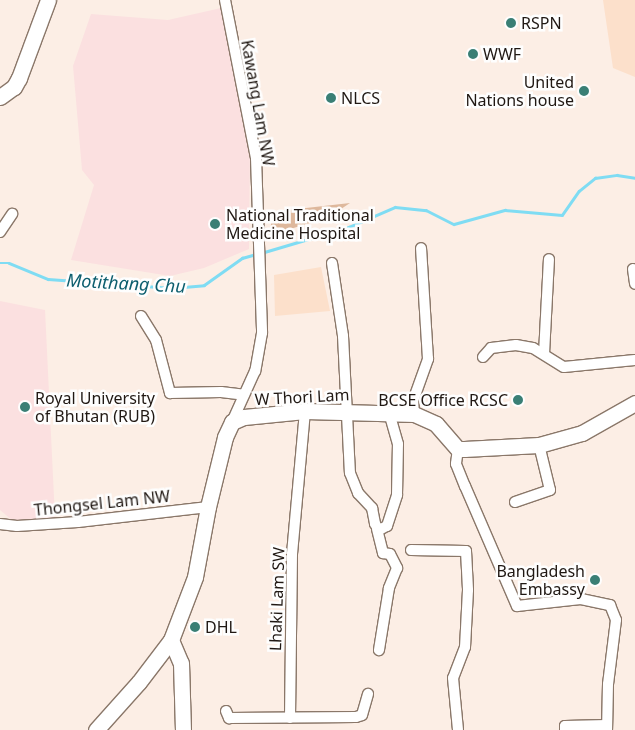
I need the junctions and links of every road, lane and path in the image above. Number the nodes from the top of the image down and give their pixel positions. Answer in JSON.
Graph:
{"nodes":[{"id":1,"x":48,"y":0,"type":"edge"},
{"id":2,"x":225,"y":0,"type":"edge"},
{"id":3,"x":0,"y":96,"type":"edge"},
{"id":4,"x":12,"y":214,"type":"dead end"},
{"id":5,"x":0,"y":232,"type":"edge"},
{"id":6,"x":421,"y":248,"type":"dead end"},
{"id":7,"x":549,"y":259,"type":"dead end"},
{"id":8,"x":332,"y":263,"type":"dead end"},
{"id":9,"x":633,"y":269,"type":"dead end"},
{"id":10,"x":635,"y":284,"type":"edge"},
{"id":11,"x":141,"y":316,"type":"dead end"},
{"id":12,"x":544,"y":354,"type":"junction"},
{"id":13,"x":483,"y":357,"type":"dead end"},
{"id":14,"x":635,"y":360,"type":"edge"},
{"id":15,"x":244,"y":395,"type":"junction"},
{"id":16,"x":635,"y":403,"type":"edge"},
{"id":17,"x":305,"y":411,"type":"junction"},
{"id":18,"x":347,"y":412,"type":"junction"},
{"id":19,"x":389,"y":413,"type":"junction"},
{"id":20,"x":414,"y":414,"type":"junction"},
{"id":21,"x":232,"y":422,"type":"junction"},
{"id":22,"x":539,"y":445,"type":"junction"},
{"id":23,"x":458,"y":449,"type":"junction"},
{"id":24,"x":515,"y":502,"type":"dead end"},
{"id":25,"x":208,"y":507,"type":"junction"},
{"id":26,"x":1,"y":523,"type":"edge"},
{"id":27,"x":378,"y":529,"type":"junction"},
{"id":28,"x":411,"y":550,"type":"dead end"},
{"id":29,"x":171,"y":640,"type":"junction"},
{"id":30,"x":379,"y":650,"type":"dead end"},
{"id":31,"x":368,"y":694,"type":"dead end"},
{"id":32,"x":226,"y":711,"type":"dead end"},
{"id":33,"x":290,"y":718,"type":"junction"},
{"id":34,"x":607,"y":728,"type":"edge"},
{"id":35,"x":96,"y":730,"type":"edge"},
{"id":36,"x":183,"y":730,"type":"edge"},
{"id":37,"x":458,"y":730,"type":"edge"},
{"id":38,"x":564,"y":730,"type":"edge"}],
"edges":[{"from":1,"to":3,"type":"main road"},
{"from":2,"to":15,"type":"street","name":"Kawang Lam NW"},
{"from":4,"to":5,"type":"street"},
{"from":6,"to":20,"type":"street"},
{"from":7,"to":12,"type":"street"},
{"from":8,"to":18,"type":"street"},
{"from":9,"to":10,"type":"street"},
{"from":11,"to":15,"type":"street"},
{"from":12,"to":13,"type":"street"},
{"from":12,"to":14,"type":"street"},
{"from":15,"to":21,"type":"street","name":"Kawang Lam NW"},
{"from":16,"to":22,"type":"main road"},
{"from":17,"to":18,"type":"main road","name":"W Thori Lam"},
{"from":17,"to":21,"type":"main road","name":"W Thori Lam"},
{"from":17,"to":33,"type":"street","name":"Lhaki Lam SW"},
{"from":18,"to":19,"type":"main road","name":"W Thori Lam"},
{"from":18,"to":27,"type":"street"},
{"from":19,"to":20,"type":"main road","name":"W Thori Lam"},
{"from":19,"to":27,"type":"street"},
{"from":20,"to":23,"type":"main road","name":"W Thori Lam"},
{"from":21,"to":25,"type":"main road"},
{"from":22,"to":23,"type":"main road"},
{"from":22,"to":24,"type":"street"},
{"from":23,"to":34,"type":"street"},
{"from":25,"to":26,"type":"street","name":"Thongsel Lam NW"},
{"from":25,"to":29,"type":"main road"},
{"from":27,"to":30,"type":"street"},
{"from":28,"to":37,"type":"street"},
{"from":29,"to":35,"type":"main road"},
{"from":29,"to":36,"type":"main road"},
{"from":31,"to":33,"type":"street"},
{"from":32,"to":33,"type":"street"},
{"from":34,"to":38,"type":"street"}]}
